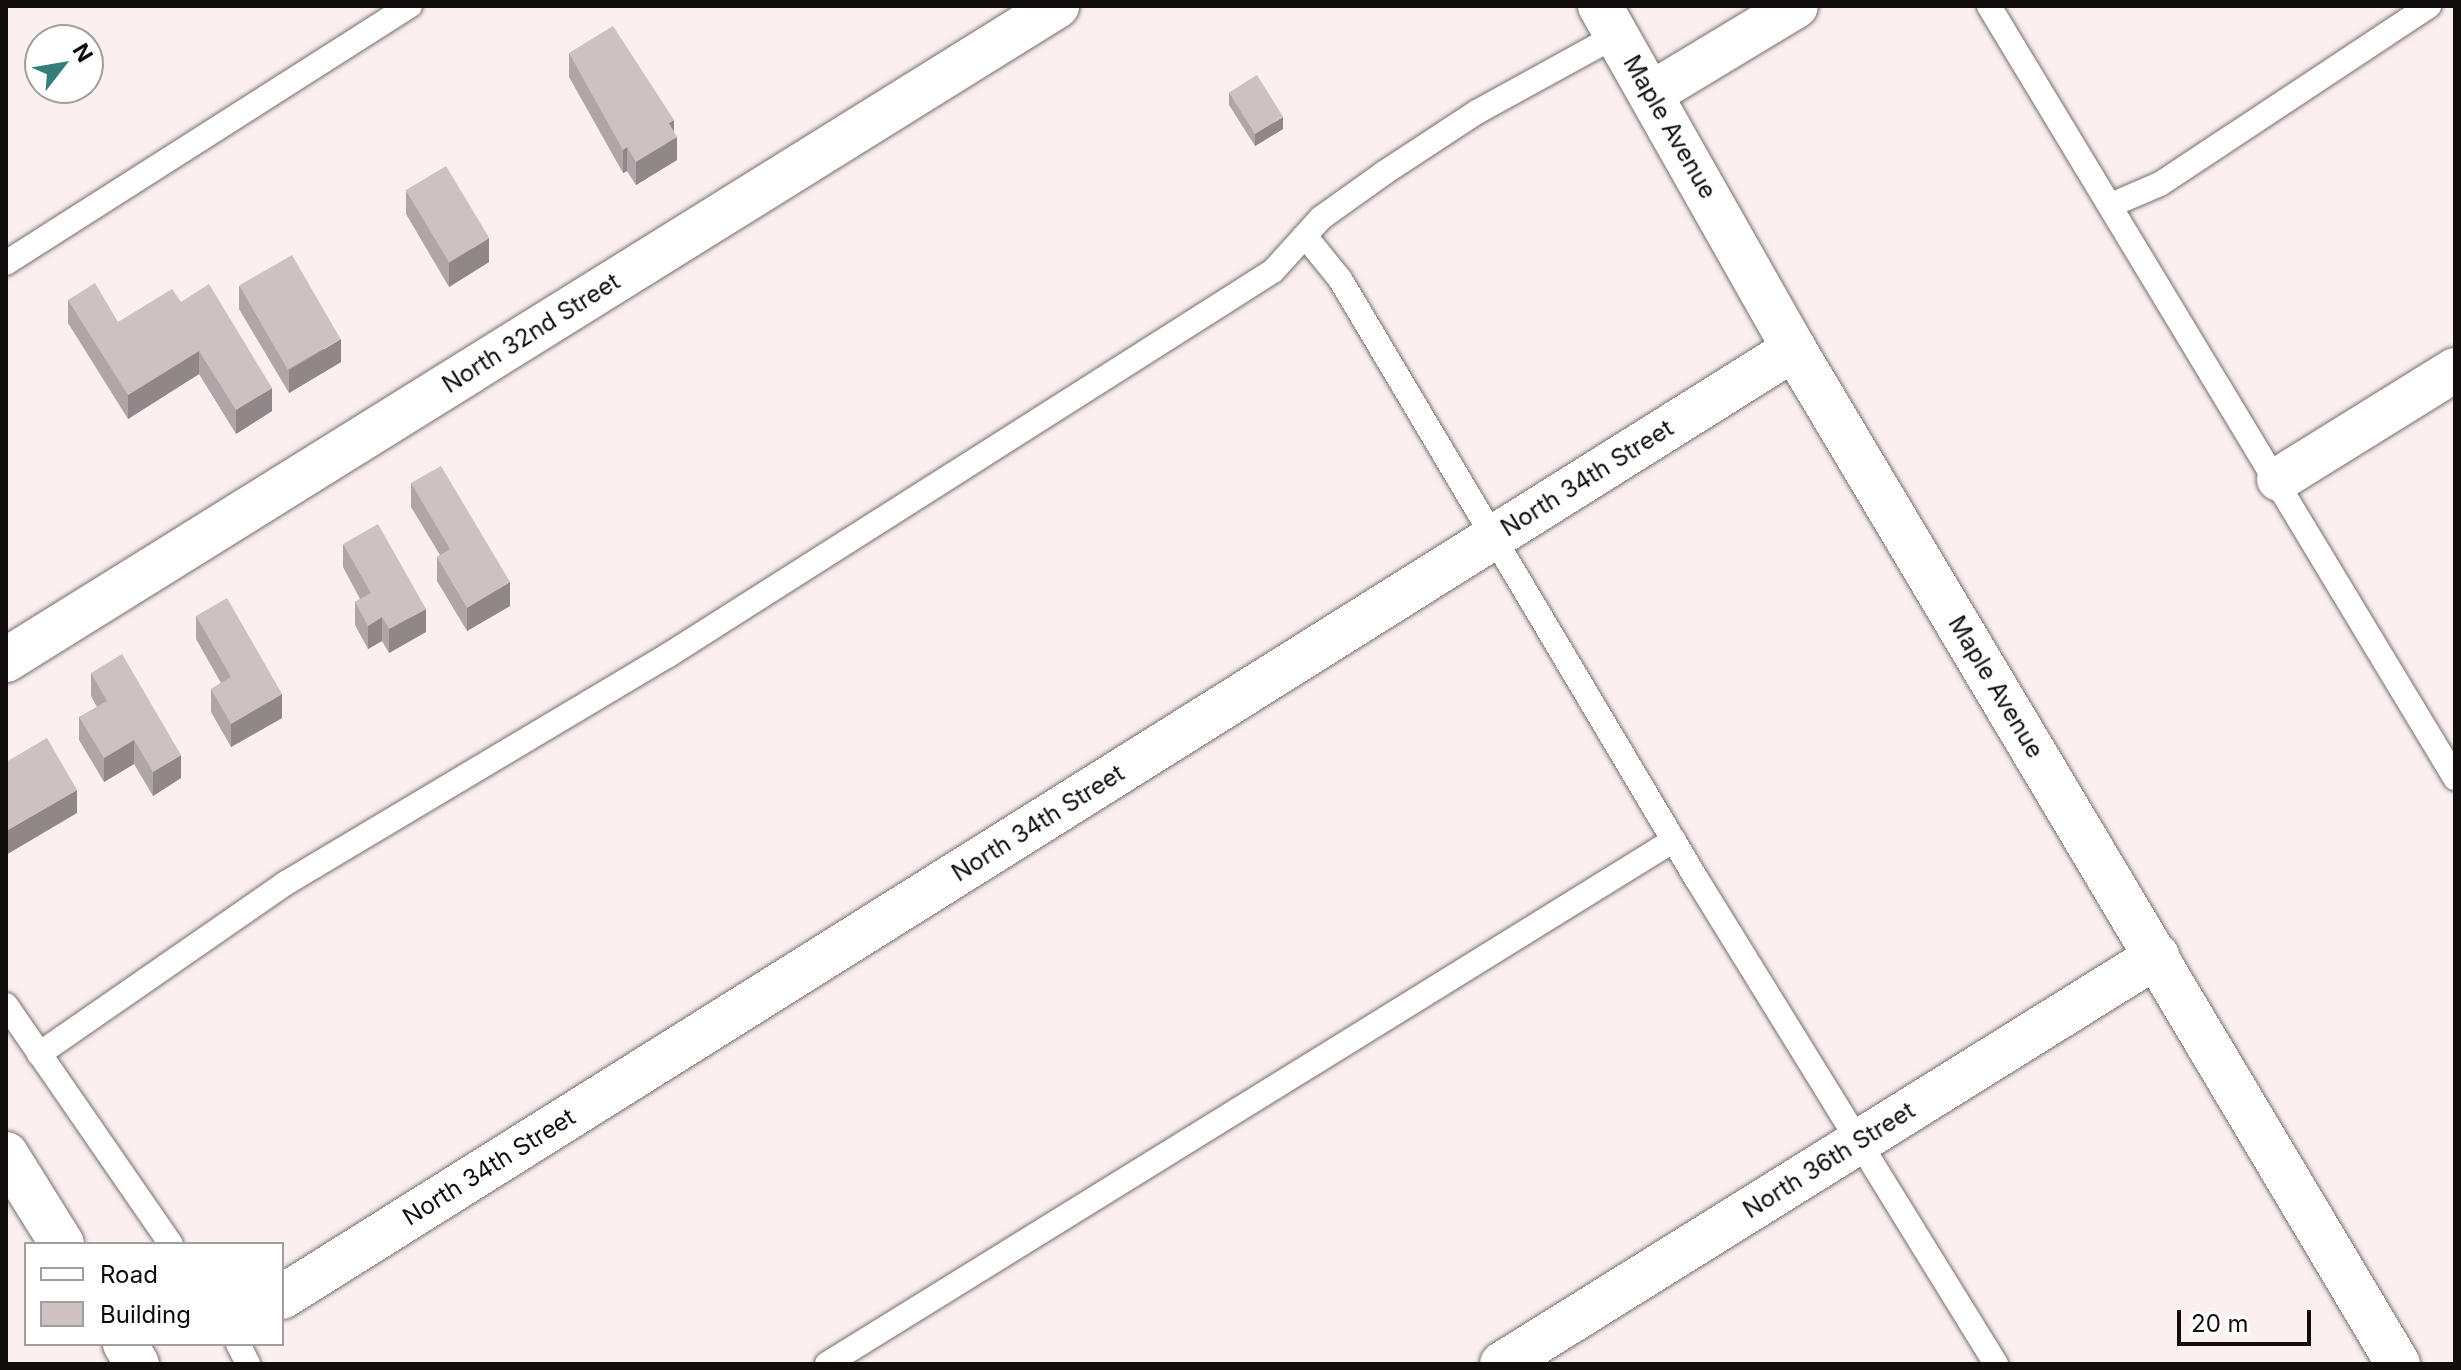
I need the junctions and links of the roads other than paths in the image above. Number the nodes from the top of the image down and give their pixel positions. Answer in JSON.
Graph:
{"nodes":[{"id":1,"x":410,"y":6,"type":"edge"},
{"id":2,"x":1057,"y":6,"type":"edge"},
{"id":3,"x":1796,"y":6,"type":"edge"},
{"id":4,"x":1989,"y":6,"type":"edge"},
{"id":5,"x":2429,"y":6,"type":"edge"},
{"id":6,"x":1609,"y":20,"type":"edge"},
{"id":7,"x":1652,"y":93,"type":"junction"},
{"id":8,"x":2111,"y":205,"type":"junction"},
{"id":9,"x":1305,"y":236,"type":"junction"},
{"id":10,"x":6,"y":263,"type":"edge"},
{"id":11,"x":1794,"y":349,"type":"junction"},
{"id":12,"x":2455,"y":370,"type":"edge"},
{"id":13,"x":2279,"y":479,"type":"junction"},
{"id":14,"x":1496,"y":536,"type":"junction"},
{"id":15,"x":6,"y":660,"type":"edge"},
{"id":16,"x":2446,"y":745,"type":"edge"},
{"id":17,"x":2455,"y":778,"type":"edge"},
{"id":18,"x":1674,"y":840,"type":"junction"},
{"id":19,"x":2157,"y":956,"type":"junction"},
{"id":20,"x":6,"y":1005,"type":"edge"},
{"id":21,"x":39,"y":1054,"type":"junction"},
{"id":22,"x":1857,"y":1142,"type":"junction"},
{"id":23,"x":6,"y":1154,"type":"edge"},
{"id":24,"x":61,"y":1242,"type":"edge"},
{"id":25,"x":170,"y":1242,"type":"edge"},
{"id":26,"x":284,"y":1296,"type":"edge"},
{"id":27,"x":126,"y":1346,"type":"edge"},
{"id":28,"x":239,"y":1346,"type":"edge"},
{"id":29,"x":137,"y":1364,"type":"edge"},
{"id":30,"x":248,"y":1364,"type":"edge"},
{"id":31,"x":827,"y":1364,"type":"edge"},
{"id":32,"x":1502,"y":1364,"type":"edge"},
{"id":33,"x":1996,"y":1364,"type":"edge"},
{"id":34,"x":2398,"y":1364,"type":"edge"}],
"edges":[{"from":1,"to":10,"type":"lane"},
{"from":2,"to":15,"type":"street","name":"North 32nd Street"},
{"from":3,"to":7,"type":"street"},
{"from":4,"to":8,"type":"lane"},
{"from":5,"to":8,"type":"lane"},
{"from":6,"to":7,"type":"street","name":"Maple Avenue"},
{"from":6,"to":9,"type":"lane"},
{"from":7,"to":11,"type":"street","name":"Maple Avenue"},
{"from":8,"to":13,"type":"lane"},
{"from":9,"to":14,"type":"lane"},
{"from":9,"to":21,"type":"lane"},
{"from":11,"to":14,"type":"street","name":"North 34th Street"},
{"from":11,"to":19,"type":"street","name":"Maple Avenue"},
{"from":12,"to":13,"type":"street"},
{"from":13,"to":16,"type":"lane"},
{"from":14,"to":18,"type":"lane"},
{"from":14,"to":26,"type":"street","name":"North 34th Street"},
{"from":16,"to":17,"type":"lane"},
{"from":18,"to":22,"type":"lane"},
{"from":18,"to":31,"type":"lane"},
{"from":19,"to":22,"type":"street","name":"North 36th Street"},
{"from":19,"to":34,"type":"street","name":"Maple Avenue"},
{"from":20,"to":21,"type":"lane"},
{"from":21,"to":25,"type":"lane"},
{"from":22,"to":32,"type":"street","name":"North 36th Street"},
{"from":22,"to":33,"type":"lane"},
{"from":23,"to":24,"type":"street"},
{"from":27,"to":29,"type":"street"},
{"from":28,"to":30,"type":"lane"}]}
